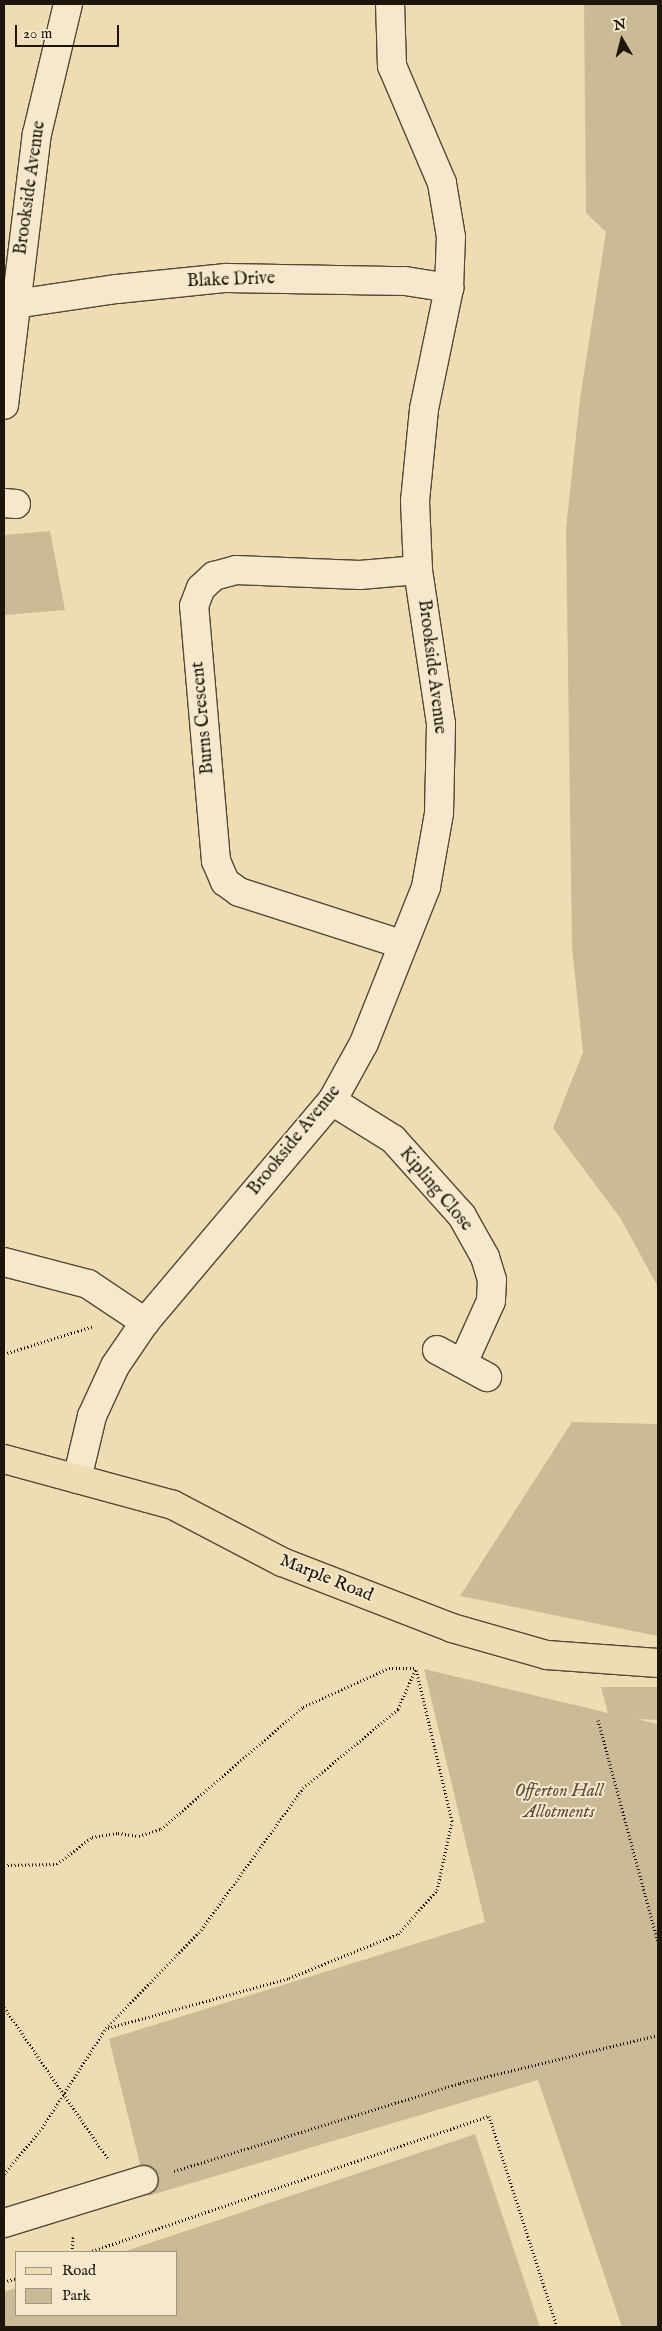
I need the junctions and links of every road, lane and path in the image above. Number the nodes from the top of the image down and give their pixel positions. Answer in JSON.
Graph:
{"nodes":[{"id":1,"x":68,"y":4,"type":"edge"},
{"id":2,"x":390,"y":4,"type":"edge"},
{"id":3,"x":449,"y":288,"type":"junction"},
{"id":4,"x":15,"y":304,"type":"junction"},
{"id":5,"x":4,"y":405,"type":"edge"},
{"id":6,"x":418,"y":570,"type":"junction"},
{"id":7,"x":401,"y":944,"type":"junction"},
{"id":8,"x":332,"y":1101,"type":"junction"},
{"id":9,"x":4,"y":1262,"type":"edge"},
{"id":10,"x":140,"y":1318,"type":"junction"},
{"id":11,"x":437,"y":1350,"type":"dead end"},
{"id":12,"x":4,"y":1354,"type":"edge"},
{"id":13,"x":463,"y":1363,"type":"junction"},
{"id":14,"x":487,"y":1377,"type":"dead end"},
{"id":15,"x":4,"y":1459,"type":"edge"},
{"id":16,"x":77,"y":1479,"type":"junction"},
{"id":17,"x":658,"y":1663,"type":"edge"},
{"id":18,"x":416,"y":1668,"type":"junction"},
{"id":19,"x":598,"y":1720,"type":"dead end"},
{"id":20,"x":4,"y":1865,"type":"edge"},
{"id":21,"x":658,"y":1943,"type":"edge"},
{"id":22,"x":4,"y":2007,"type":"edge"},
{"id":23,"x":106,"y":2028,"type":"junction"},
{"id":24,"x":658,"y":2035,"type":"edge"},
{"id":25,"x":63,"y":2096,"type":"junction"},
{"id":26,"x":4,"y":2174,"type":"edge"},
{"id":27,"x":138,"y":2182,"type":"junction"},
{"id":28,"x":4,"y":2223,"type":"edge"},
{"id":29,"x":92,"y":2251,"type":"edge"},
{"id":30,"x":557,"y":2327,"type":"edge"}],
"edges":[{"from":1,"to":4,"type":"street","name":"Brookside Avenue"},
{"from":2,"to":3,"type":"street","name":"Brookside Avenue"},
{"from":3,"to":4,"type":"street","name":"Blake Drive"},
{"from":3,"to":6,"type":"street","name":"Brookside Avenue"},
{"from":4,"to":5,"type":"street","name":"Brookside Avenue"},
{"from":6,"to":7,"type":"street","name":"Brookside Avenue"},
{"from":6,"to":7,"type":"street","name":"Burns Crescent"},
{"from":7,"to":8,"type":"street","name":"Brookside Avenue"},
{"from":8,"to":10,"type":"street","name":"Brookside Avenue"},
{"from":8,"to":13,"type":"street","name":"Kipling Close"},
{"from":9,"to":10,"type":"street"},
{"from":10,"to":12,"type":"path"},
{"from":10,"to":16,"type":"street","name":"Brookside Avenue"},
{"from":11,"to":13,"type":"street"},
{"from":13,"to":14,"type":"street"},
{"from":15,"to":16,"type":"main road","name":"Marple Road"},
{"from":16,"to":17,"type":"main road","name":"Marple Road"},
{"from":18,"to":20,"type":"path"},
{"from":18,"to":23,"type":"path"},
{"from":18,"to":23,"type":"path"},
{"from":19,"to":21,"type":"path"},
{"from":22,"to":25,"type":"path"},
{"from":23,"to":25,"type":"path"},
{"from":24,"to":27,"type":"path"},
{"from":25,"to":26,"type":"path"},
{"from":25,"to":27,"type":"path"},
{"from":27,"to":28,"type":"street"},
{"from":29,"to":30,"type":"path"}]}
